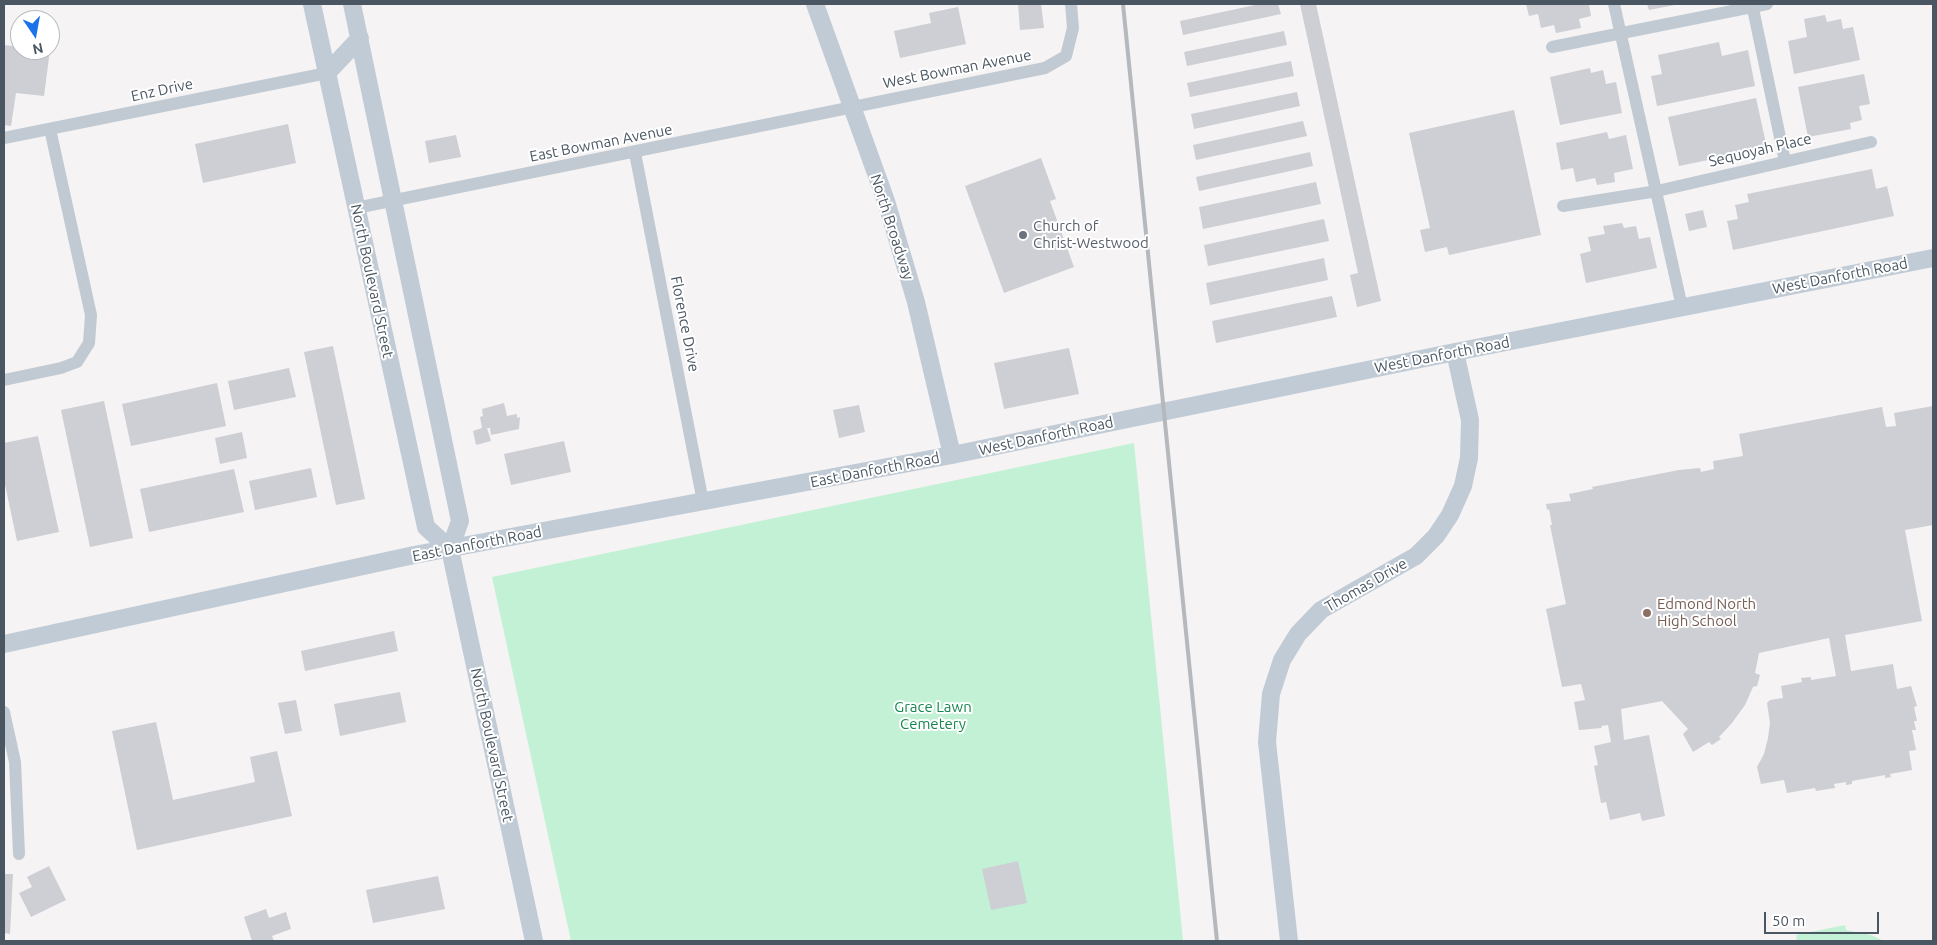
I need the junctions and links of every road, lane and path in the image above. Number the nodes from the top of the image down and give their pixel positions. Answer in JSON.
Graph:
{"nodes":[{"id":1,"x":312,"y":4,"type":"edge"},
{"id":2,"x":352,"y":4,"type":"edge"},
{"id":3,"x":815,"y":4,"type":"edge"},
{"id":4,"x":1071,"y":4,"type":"edge"},
{"id":5,"x":1614,"y":4,"type":"edge"},
{"id":6,"x":1767,"y":4,"type":"edge"},
{"id":7,"x":1752,"y":5,"type":"edge"},
{"id":8,"x":1620,"y":33,"type":"junction"},
{"id":9,"x":360,"y":38,"type":"junction"},
{"id":10,"x":1552,"y":48,"type":"dead end"},
{"id":11,"x":327,"y":73,"type":"junction"},
{"id":12,"x":851,"y":108,"type":"junction"},
{"id":13,"x":50,"y":129,"type":"junction"},
{"id":14,"x":4,"y":138,"type":"edge"},
{"id":15,"x":1871,"y":142,"type":"dead end"},
{"id":16,"x":635,"y":153,"type":"junction"},
{"id":17,"x":1785,"y":161,"type":"junction"},
{"id":18,"x":1657,"y":191,"type":"junction"},
{"id":19,"x":394,"y":199,"type":"junction"},
{"id":20,"x":1563,"y":206,"type":"dead end"},
{"id":21,"x":356,"y":208,"type":"junction"},
{"id":22,"x":1933,"y":258,"type":"edge"},
{"id":23,"x":1682,"y":307,"type":"junction"},
{"id":24,"x":1455,"y":352,"type":"junction"},
{"id":25,"x":4,"y":380,"type":"edge"},
{"id":26,"x":952,"y":455,"type":"junction"},
{"id":27,"x":703,"y":502,"type":"junction"},
{"id":28,"x":450,"y":548,"type":"junction"},
{"id":29,"x":4,"y":644,"type":"edge"},
{"id":30,"x":4,"y":712,"type":"edge"},
{"id":31,"x":9,"y":763,"type":"edge"},
{"id":32,"x":19,"y":854,"type":"dead end"},
{"id":33,"x":530,"y":940,"type":"edge"},
{"id":34,"x":1289,"y":941,"type":"edge"}],
"edges":[{"from":1,"to":11,"type":"main road","name":"North Boulevard Street"},
{"from":2,"to":9,"type":"main road"},
{"from":3,"to":12,"type":"main road","name":"North Broadway"},
{"from":4,"to":12,"type":"street","name":"West Bowman Avenue"},
{"from":5,"to":8,"type":"street"},
{"from":6,"to":7,"type":"street"},
{"from":7,"to":8,"type":"street"},
{"from":7,"to":17,"type":"street"},
{"from":8,"to":10,"type":"street"},
{"from":8,"to":18,"type":"street"},
{"from":9,"to":11,"type":"main road"},
{"from":9,"to":19,"type":"main road"},
{"from":11,"to":13,"type":"street","name":"Enz Drive"},
{"from":11,"to":21,"type":"main road","name":"North Boulevard Street"},
{"from":12,"to":16,"type":"street","name":"East Bowman Avenue"},
{"from":12,"to":26,"type":"main road","name":"North Broadway"},
{"from":13,"to":14,"type":"street","name":"Enz Drive"},
{"from":13,"to":25,"type":"street"},
{"from":15,"to":17,"type":"street","name":"Sequoyah Place"},
{"from":16,"to":19,"type":"street","name":"East Bowman Avenue"},
{"from":16,"to":27,"type":"street","name":"Florence Drive"},
{"from":17,"to":18,"type":"street","name":"Sequoyah Place"},
{"from":18,"to":20,"type":"street","name":"Sequoyah Place"},
{"from":18,"to":23,"type":"street"},
{"from":19,"to":21,"type":"street","name":"East Bowman Avenue"},
{"from":19,"to":28,"type":"main road"},
{"from":21,"to":28,"type":"main road","name":"North Boulevard Street"},
{"from":22,"to":23,"type":"main road","name":"West Danforth Road"},
{"from":23,"to":24,"type":"main road","name":"West Danforth Road"},
{"from":24,"to":26,"type":"main road","name":"West Danforth Road"},
{"from":24,"to":34,"type":"main road","name":"Thomas Drive"},
{"from":26,"to":27,"type":"main road","name":"East Danforth Road"},
{"from":27,"to":28,"type":"main road","name":"East Danforth Road"},
{"from":28,"to":29,"type":"main road","name":"East Danforth Road"},
{"from":28,"to":33,"type":"main road","name":"North Boulevard Street"},
{"from":30,"to":31,"type":"street"},
{"from":31,"to":32,"type":"street"}]}
